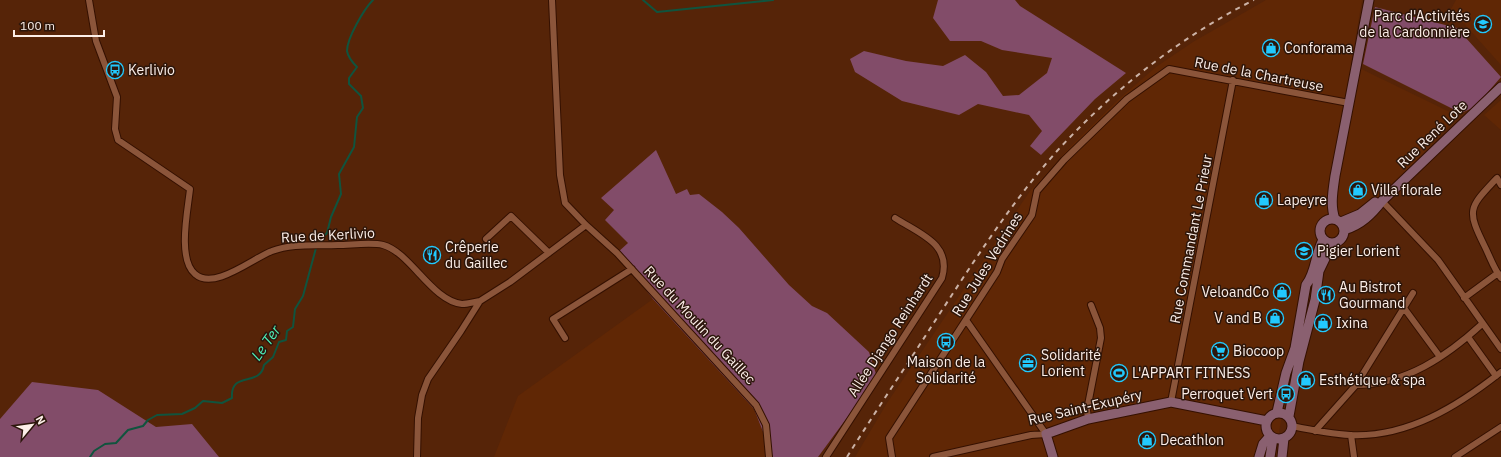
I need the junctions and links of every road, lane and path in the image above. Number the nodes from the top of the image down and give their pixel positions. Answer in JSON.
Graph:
{"nodes":[{"id":1,"x":90,"y":0,"type":"edge"},
{"id":2,"x":552,"y":0,"type":"edge"},
{"id":3,"x":1369,"y":0,"type":"edge"},
{"id":4,"x":1165,"y":71,"type":"joint"},
{"id":5,"x":1233,"y":80,"type":"junction"},
{"id":6,"x":1501,"y":87,"type":"edge"},
{"id":7,"x":1349,"y":103,"type":"junction"},
{"id":8,"x":1501,"y":185,"type":"edge"},
{"id":9,"x":1332,"y":196,"type":"junction"},
{"id":10,"x":1382,"y":201,"type":"junction"},
{"id":11,"x":895,"y":218,"type":"dead end"},
{"id":12,"x":1324,"y":222,"type":"junction"},
{"id":13,"x":1340,"y":224,"type":"junction"},
{"id":14,"x":586,"y":225,"type":"junction"},
{"id":15,"x":486,"y":239,"type":"dead end"},
{"id":16,"x":1323,"y":240,"type":"junction"},
{"id":17,"x":1332,"y":244,"type":"junction"},
{"id":18,"x":549,"y":253,"type":"junction"},
{"id":19,"x":632,"y":269,"type":"junction"},
{"id":20,"x":1499,"y":275,"type":"edge"},
{"id":21,"x":1413,"y":293,"type":"dead end"},
{"id":22,"x":1464,"y":298,"type":"junction"},
{"id":23,"x":480,"y":301,"type":"junction"},
{"id":24,"x":1091,"y":305,"type":"dead end"},
{"id":25,"x":1404,"y":308,"type":"junction"},
{"id":26,"x":966,"y":320,"type":"junction"},
{"id":27,"x":1482,"y":324,"type":"junction"},
{"id":28,"x":1468,"y":337,"type":"junction"},
{"id":29,"x":565,"y":338,"type":"dead end"},
{"id":30,"x":1501,"y":349,"type":"edge"},
{"id":31,"x":1440,"y":357,"type":"junction"},
{"id":32,"x":1498,"y":374,"type":"edge"},
{"id":33,"x":1356,"y":385,"type":"junction"},
{"id":34,"x":1172,"y":402,"type":"junction"},
{"id":35,"x":1277,"y":412,"type":"junction"},
{"id":36,"x":1289,"y":416,"type":"junction"},
{"id":37,"x":1088,"y":419,"type":"junction"},
{"id":38,"x":1267,"y":421,"type":"junction"},
{"id":39,"x":1292,"y":426,"type":"junction"},
{"id":40,"x":1501,"y":427,"type":"edge"},
{"id":41,"x":1315,"y":431,"type":"junction"},
{"id":42,"x":1046,"y":434,"type":"junction"},
{"id":43,"x":1351,"y":435,"type":"junction"},
{"id":44,"x":1272,"y":437,"type":"junction"},
{"id":45,"x":1284,"y":438,"type":"junction"},
{"id":46,"x":417,"y":457,"type":"edge"},
{"id":47,"x":769,"y":457,"type":"edge"},
{"id":48,"x":826,"y":457,"type":"edge"},
{"id":49,"x":892,"y":457,"type":"edge"},
{"id":50,"x":934,"y":457,"type":"edge"},
{"id":51,"x":1053,"y":457,"type":"edge"},
{"id":52,"x":1260,"y":457,"type":"edge"},
{"id":53,"x":1270,"y":457,"type":"edge"},
{"id":54,"x":1282,"y":457,"type":"edge"},
{"id":55,"x":1354,"y":457,"type":"edge"},
{"id":56,"x":1455,"y":457,"type":"edge"}],
"edges":[{"from":1,"to":23,"type":"street","name":"Rue de Kerlivio"},
{"from":2,"to":14,"type":"street","name":"Rue du Moulin du Gaillec"},
{"from":3,"to":7,"type":"main road"},
{"from":4,"to":5,"type":"street","name":"Rue de la Chartreuse"},
{"from":4,"to":26,"type":"street","name":"Rue Jules Vedrines"},
{"from":5,"to":7,"type":"street","name":"Rue de la Chartreuse"},
{"from":5,"to":34,"type":"street","name":"Rue Commandant Le Prieur"},
{"from":6,"to":10,"type":"main road","name":"Rue René Lote"},
{"from":7,"to":9,"type":"main road"},
{"from":8,"to":20,"type":"street"},
{"from":9,"to":12,"type":"main road"},
{"from":9,"to":13,"type":"main road"},
{"from":10,"to":13,"type":"main road","name":"Rue René Lote"},
{"from":10,"to":22,"type":"street"},
{"from":11,"to":48,"type":"street","name":"Allée Django Reinhardt"},
{"from":12,"to":13,"type":"main road"},
{"from":12,"to":16,"type":"main road"},
{"from":13,"to":17,"type":"main road"},
{"from":14,"to":18,"type":"street"},
{"from":14,"to":19,"type":"street","name":"Rue du Moulin du Gaillec"},
{"from":15,"to":18,"type":"street"},
{"from":16,"to":17,"type":"main road"},
{"from":16,"to":35,"type":"main road"},
{"from":17,"to":36,"type":"main road"},
{"from":18,"to":23,"type":"street"},
{"from":19,"to":29,"type":"street"},
{"from":19,"to":47,"type":"street","name":"Rue du Moulin du Gaillec"},
{"from":20,"to":22,"type":"street"},
{"from":21,"to":25,"type":"street"},
{"from":22,"to":27,"type":"street"},
{"from":23,"to":46,"type":"street"},
{"from":24,"to":37,"type":"street"},
{"from":25,"to":31,"type":"street"},
{"from":25,"to":33,"type":"street"},
{"from":26,"to":42,"type":"street"},
{"from":26,"to":49,"type":"street","name":"Rue Jules Vedrines"},
{"from":27,"to":28,"type":"street"},
{"from":27,"to":30,"type":"street"},
{"from":28,"to":31,"type":"street"},
{"from":28,"to":32,"type":"street"},
{"from":31,"to":33,"type":"street"},
{"from":32,"to":43,"type":"street"},
{"from":33,"to":41,"type":"street"},
{"from":34,"to":37,"type":"main road","name":"Rue Saint-Exupéry"},
{"from":34,"to":38,"type":"main road","name":"Rue Saint-Exupéry"},
{"from":35,"to":36,"type":"main road"},
{"from":35,"to":38,"type":"main road"},
{"from":36,"to":39,"type":"main road"},
{"from":37,"to":42,"type":"main road","name":"Rue Saint-Exupéry"},
{"from":38,"to":44,"type":"main road"},
{"from":39,"to":41,"type":"street"},
{"from":39,"to":45,"type":"main road"},
{"from":40,"to":56,"type":"street"},
{"from":41,"to":43,"type":"street"},
{"from":42,"to":50,"type":"street","name":"Rue Saint-Exupéry"},
{"from":42,"to":51,"type":"main road"},
{"from":43,"to":55,"type":"street"},
{"from":44,"to":45,"type":"main road"},
{"from":44,"to":52,"type":"main road"},
{"from":44,"to":53,"type":"main road"},
{"from":45,"to":54,"type":"main road"}]}
